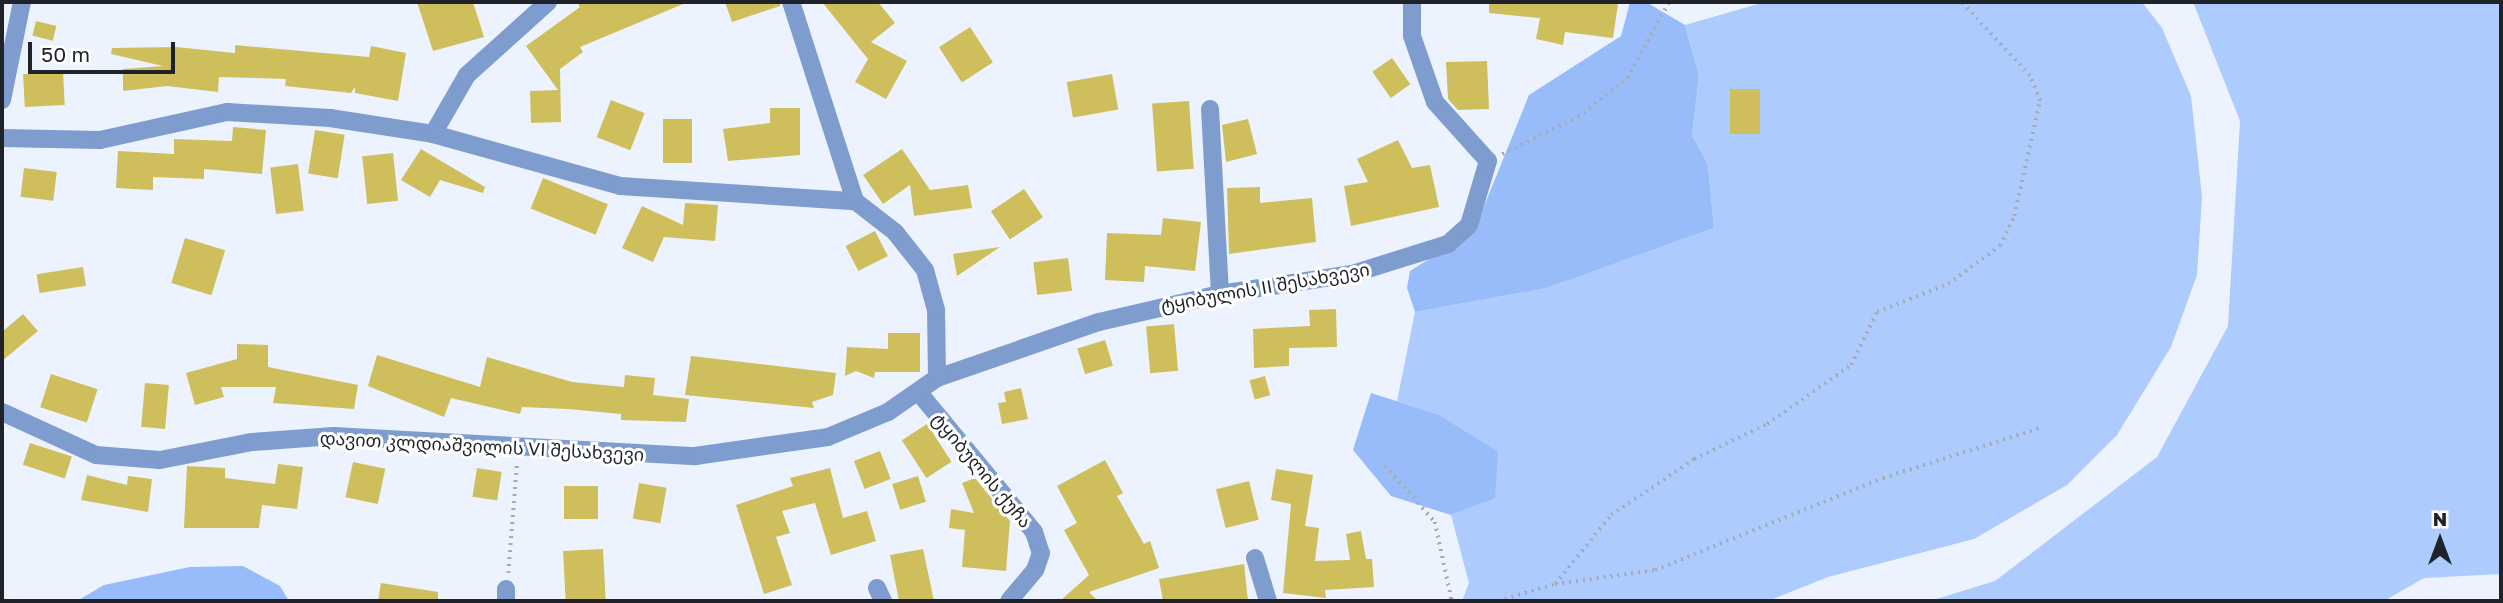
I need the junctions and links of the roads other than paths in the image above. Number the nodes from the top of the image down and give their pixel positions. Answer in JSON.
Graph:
{"nodes":[{"id":1,"x":22,"y":2,"type":"edge"},
{"id":2,"x":548,"y":2,"type":"edge"},
{"id":3,"x":792,"y":2,"type":"edge"},
{"id":4,"x":1412,"y":2,"type":"edge"},
{"id":5,"x":2,"y":100,"type":"edge"},
{"id":6,"x":1210,"y":109,"type":"dead end"},
{"id":7,"x":433,"y":134,"type":"junction"},
{"id":8,"x":2,"y":138,"type":"edge"},
{"id":9,"x":855,"y":201,"type":"junction"},
{"id":10,"x":1220,"y":294,"type":"junction"},
{"id":11,"x":937,"y":379,"type":"junction"},
{"id":12,"x":920,"y":394,"type":"junction"},
{"id":13,"x":2,"y":412,"type":"edge"},
{"id":14,"x":1255,"y":558,"type":"dead end"},
{"id":15,"x":1009,"y":601,"type":"edge"},
{"id":16,"x":1268,"y":601,"type":"edge"}],
"edges":[{"from":1,"to":5,"type":"street"},
{"from":2,"to":7,"type":"street"},
{"from":3,"to":9,"type":"street"},
{"from":4,"to":10,"type":"street","name":"ტყიბულის II შესახვევი"},
{"from":6,"to":10,"type":"street"},
{"from":7,"to":8,"type":"street"},
{"from":7,"to":9,"type":"street"},
{"from":9,"to":11,"type":"street"},
{"from":10,"to":11,"type":"street","name":"ტყიბულის II შესახვევი"},
{"from":11,"to":12,"type":"street","name":"ტყიბულის ქუჩა"},
{"from":12,"to":13,"type":"street","name":"დავით კლდიაშვილის VI შესახვევი"},
{"from":12,"to":15,"type":"street","name":"ტყიბულის ქუჩა"},
{"from":14,"to":16,"type":"street"}]}
